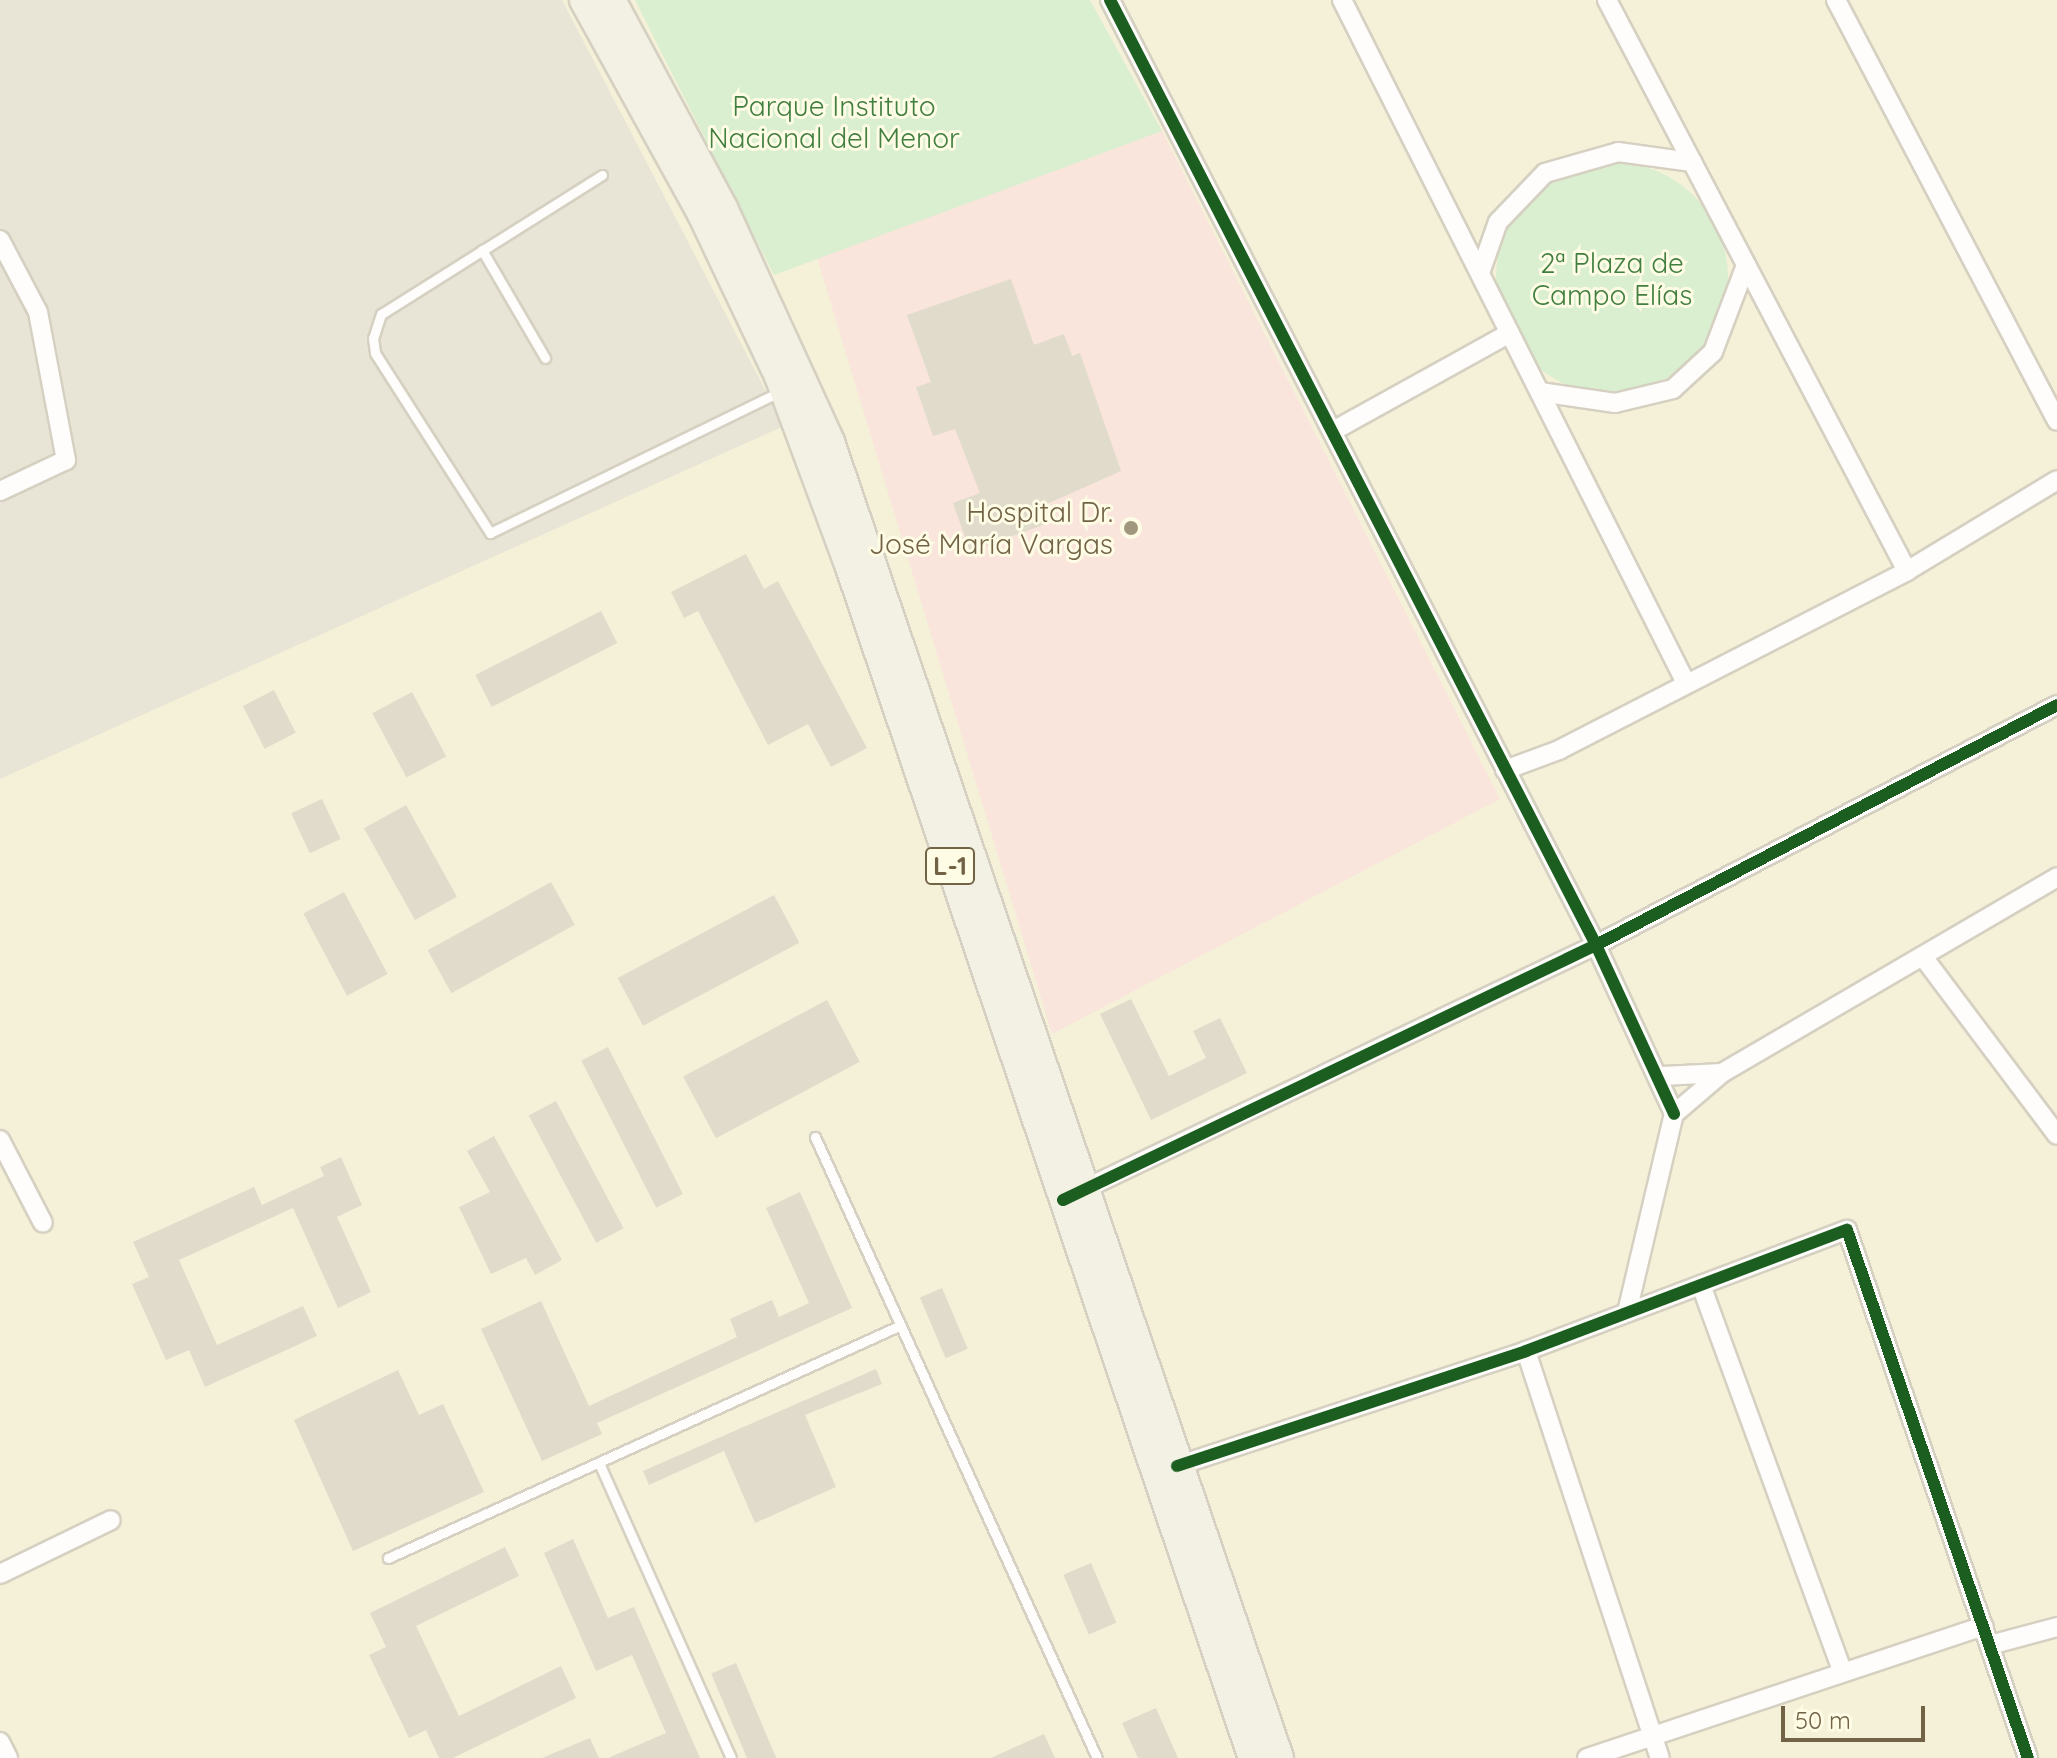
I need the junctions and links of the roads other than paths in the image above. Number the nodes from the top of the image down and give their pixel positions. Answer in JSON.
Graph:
{"nodes":[{"id":1,"x":584,"y":0,"type":"edge"},
{"id":2,"x":611,"y":0,"type":"edge"},
{"id":3,"x":1110,"y":0,"type":"edge"},
{"id":4,"x":1342,"y":0,"type":"edge"},
{"id":5,"x":1607,"y":0,"type":"edge"},
{"id":6,"x":1836,"y":0,"type":"edge"},
{"id":7,"x":1692,"y":162,"type":"junction"},
{"id":8,"x":602,"y":175,"type":"dead end"},
{"id":9,"x":0,"y":240,"type":"edge"},
{"id":10,"x":482,"y":250,"type":"junction"},
{"id":11,"x":1746,"y":265,"type":"junction"},
{"id":12,"x":1480,"y":273,"type":"junction"},
{"id":13,"x":1510,"y":333,"type":"junction"},
{"id":14,"x":545,"y":358,"type":"dead end"},
{"id":15,"x":784,"y":390,"type":"junction"},
{"id":16,"x":1540,"y":392,"type":"junction"},
{"id":17,"x":2057,"y":421,"type":"edge"},
{"id":18,"x":1333,"y":431,"type":"junction"},
{"id":19,"x":2057,"y":480,"type":"edge"},
{"id":20,"x":0,"y":491,"type":"edge"},
{"id":21,"x":1907,"y":571,"type":"junction"},
{"id":22,"x":1686,"y":683,"type":"junction"},
{"id":23,"x":2057,"y":705,"type":"edge"},
{"id":24,"x":1505,"y":770,"type":"junction"},
{"id":25,"x":2057,"y":877,"type":"edge"},
{"id":26,"x":1596,"y":945,"type":"junction"},
{"id":27,"x":1924,"y":958,"type":"junction"},
{"id":28,"x":1722,"y":1073,"type":"junction"},
{"id":29,"x":1662,"y":1076,"type":"junction"},
{"id":30,"x":1674,"y":1114,"type":"junction"},
{"id":31,"x":2057,"y":1135,"type":"edge"},
{"id":32,"x":815,"y":1137,"type":"dead end"},
{"id":33,"x":0,"y":1140,"type":"edge"},
{"id":34,"x":1074,"y":1194,"type":"junction"},
{"id":35,"x":43,"y":1223,"type":"dead end"},
{"id":36,"x":1701,"y":1285,"type":"junction"},
{"id":37,"x":1628,"y":1308,"type":"junction"},
{"id":38,"x":901,"y":1325,"type":"junction"},
{"id":39,"x":1526,"y":1351,"type":"junction"},
{"id":40,"x":599,"y":1463,"type":"junction"},
{"id":41,"x":1177,"y":1466,"type":"junction"},
{"id":42,"x":111,"y":1520,"type":"dead end"},
{"id":43,"x":388,"y":1558,"type":"dead end"},
{"id":44,"x":0,"y":1574,"type":"edge"},
{"id":45,"x":1984,"y":1626,"type":"junction"},
{"id":46,"x":2057,"y":1627,"type":"edge"},
{"id":47,"x":1990,"y":1645,"type":"junction"},
{"id":48,"x":1842,"y":1671,"type":"junction"},
{"id":49,"x":1653,"y":1735,"type":"junction"},
{"id":50,"x":0,"y":1742,"type":"edge"},
{"id":51,"x":8,"y":1758,"type":"edge"},
{"id":52,"x":731,"y":1758,"type":"edge"},
{"id":53,"x":1097,"y":1758,"type":"edge"},
{"id":54,"x":1253,"y":1758,"type":"edge"},
{"id":55,"x":1279,"y":1758,"type":"edge"},
{"id":56,"x":1587,"y":1758,"type":"edge"},
{"id":57,"x":1660,"y":1758,"type":"edge"},
{"id":58,"x":2028,"y":1758,"type":"edge"}],
"edges":[{"from":1,"to":15,"type":"main road","number":"L-1"},
{"from":2,"to":34,"type":"main road","number":"L-1"},
{"from":3,"to":18,"type":"street"},
{"from":4,"to":12,"type":"street"},
{"from":5,"to":7,"type":"street"},
{"from":6,"to":17,"type":"street"},
{"from":7,"to":11,"type":"street"},
{"from":7,"to":12,"type":"street"},
{"from":8,"to":10,"type":"lane"},
{"from":9,"to":20,"type":"street"},
{"from":10,"to":14,"type":"lane"},
{"from":10,"to":15,"type":"lane"},
{"from":11,"to":16,"type":"street"},
{"from":11,"to":21,"type":"street"},
{"from":12,"to":13,"type":"street"},
{"from":13,"to":16,"type":"street"},
{"from":13,"to":18,"type":"street"},
{"from":15,"to":34,"type":"main road","number":"L-1"},
{"from":16,"to":22,"type":"street"},
{"from":18,"to":24,"type":"street"},
{"from":19,"to":21,"type":"street"},
{"from":21,"to":22,"type":"street"},
{"from":22,"to":24,"type":"street"},
{"from":23,"to":26,"type":"street"},
{"from":24,"to":26,"type":"street"},
{"from":25,"to":27,"type":"street"},
{"from":26,"to":29,"type":"street"},
{"from":26,"to":34,"type":"street"},
{"from":27,"to":28,"type":"street"},
{"from":27,"to":31,"type":"street"},
{"from":28,"to":29,"type":"street"},
{"from":28,"to":30,"type":"street"},
{"from":29,"to":30,"type":"street"},
{"from":30,"to":37,"type":"street"},
{"from":32,"to":38,"type":"lane"},
{"from":33,"to":35,"type":"street"},
{"from":34,"to":41,"type":"main road","number":"L-1"},
{"from":34,"to":54,"type":"main road","number":"L-1"},
{"from":36,"to":37,"type":"street"},
{"from":36,"to":45,"type":"street"},
{"from":36,"to":48,"type":"street"},
{"from":37,"to":39,"type":"street"},
{"from":38,"to":40,"type":"lane"},
{"from":38,"to":53,"type":"lane"},
{"from":39,"to":41,"type":"street"},
{"from":39,"to":49,"type":"street"},
{"from":40,"to":43,"type":"lane"},
{"from":40,"to":52,"type":"lane"},
{"from":41,"to":55,"type":"main road","number":"L-1"},
{"from":42,"to":44,"type":"street"},
{"from":45,"to":47,"type":"street"},
{"from":45,"to":48,"type":"street"},
{"from":46,"to":47,"type":"street"},
{"from":47,"to":58,"type":"street"},
{"from":48,"to":49,"type":"street"},
{"from":49,"to":56,"type":"street"},
{"from":49,"to":57,"type":"street"},
{"from":50,"to":51,"type":"street"}]}
